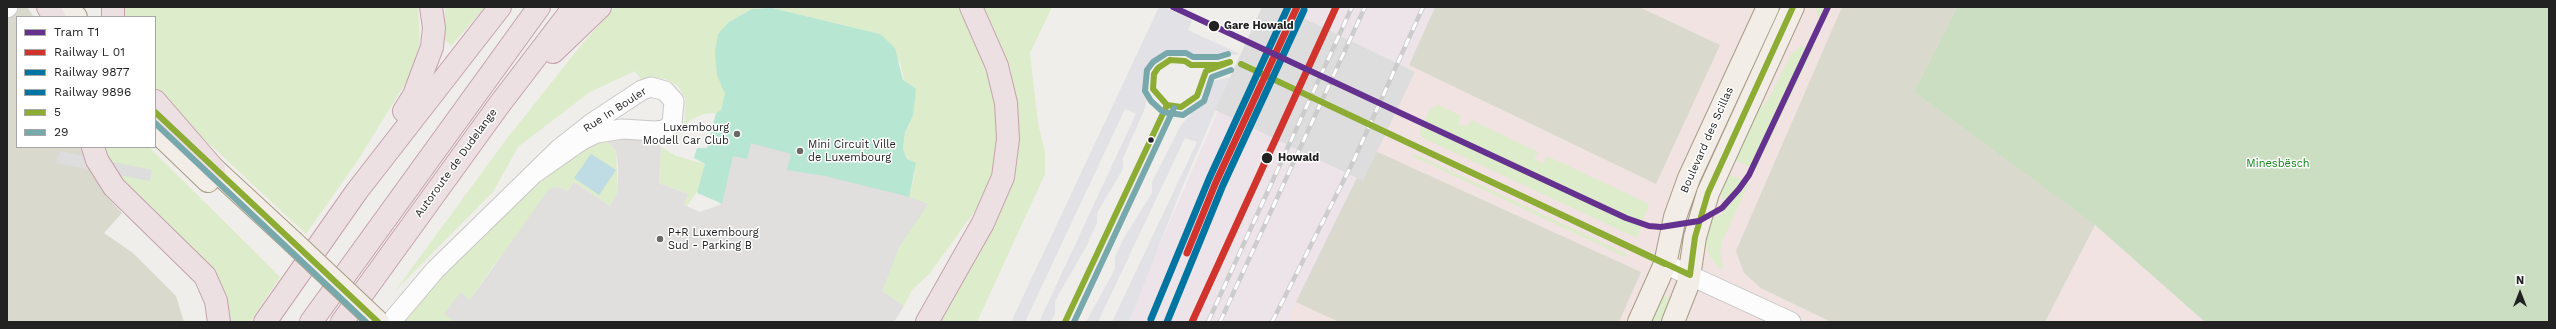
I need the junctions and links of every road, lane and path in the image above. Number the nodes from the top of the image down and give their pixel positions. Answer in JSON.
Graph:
{"nodes":[{"id":1,"x":48,"y":7,"type":"edge"},
{"id":2,"x":68,"y":7,"type":"edge"},
{"id":3,"x":87,"y":7,"type":"edge"},
{"id":4,"x":431,"y":7,"type":"edge"},
{"id":5,"x":500,"y":7,"type":"edge"},
{"id":6,"x":539,"y":7,"type":"edge"},
{"id":7,"x":574,"y":7,"type":"edge"},
{"id":8,"x":600,"y":7,"type":"edge"},
{"id":9,"x":971,"y":7,"type":"edge"},
{"id":10,"x":1768,"y":7,"type":"edge"},
{"id":11,"x":1793,"y":7,"type":"edge"},
{"id":12,"x":53,"y":16,"type":"edge"},
{"id":13,"x":75,"y":16,"type":"edge"},
{"id":14,"x":92,"y":16,"type":"edge"},
{"id":15,"x":156,"y":102,"type":"edge"},
{"id":16,"x":499,"y":105,"type":"junction"},
{"id":17,"x":156,"y":113,"type":"edge"},
{"id":18,"x":156,"y":131,"type":"edge"},
{"id":19,"x":92,"y":148,"type":"edge"},
{"id":20,"x":214,"y":169,"type":"junction"},
{"id":21,"x":535,"y":173,"type":"junction"},
{"id":22,"x":357,"y":191,"type":"junction"},
{"id":23,"x":287,"y":246,"type":"junction"},
{"id":24,"x":1665,"y":264,"type":"junction"},
{"id":25,"x":1690,"y":275,"type":"junction"},
{"id":26,"x":219,"y":322,"type":"edge"},
{"id":27,"x":265,"y":322,"type":"edge"},
{"id":28,"x":311,"y":322,"type":"edge"},
{"id":29,"x":342,"y":322,"type":"edge"},
{"id":30,"x":358,"y":322,"type":"edge"},
{"id":31,"x":378,"y":322,"type":"edge"},
{"id":32,"x":391,"y":322,"type":"edge"},
{"id":33,"x":927,"y":322,"type":"edge"},
{"id":34,"x":1639,"y":322,"type":"edge"},
{"id":35,"x":1673,"y":322,"type":"edge"},
{"id":36,"x":1791,"y":322,"type":"edge"}],
"edges":[{"from":1,"to":12,"type":"highway"},
{"from":2,"to":13,"type":"main road"},
{"from":3,"to":14,"type":"main road"},
{"from":4,"to":22,"type":"highway"},
{"from":5,"to":22,"type":"highway"},
{"from":6,"to":28,"type":"highway"},
{"from":7,"to":16,"type":"highway","name":"Autoroute de Dudelange"},
{"from":8,"to":16,"type":"highway"},
{"from":9,"to":33,"type":"highway"},
{"from":10,"to":24,"type":"main road","name":"Boulevard des Scillas"},
{"from":11,"to":25,"type":"main road","name":"Boulevard des Scillas"},
{"from":15,"to":20,"type":"highway"},
{"from":16,"to":29,"type":"highway","name":"Autoroute de Dudelange"},
{"from":17,"to":20,"type":"main road"},
{"from":18,"to":23,"type":"main road"},
{"from":19,"to":26,"type":"highway"},
{"from":20,"to":23,"type":"main road"},
{"from":21,"to":21,"type":"street","name":"Rue In Bouler"},
{"from":21,"to":32,"type":"street","name":"Rue In Bouler"},
{"from":22,"to":27,"type":"highway"},
{"from":23,"to":30,"type":"main road"},
{"from":23,"to":31,"type":"main road","bridge":true},
{"from":24,"to":25,"type":"street"},
{"from":24,"to":34,"type":"main road","name":"Boulevard des Scillas"},
{"from":25,"to":35,"type":"main road","name":"Boulevard des Scillas"},
{"from":25,"to":36,"type":"street"}]}
